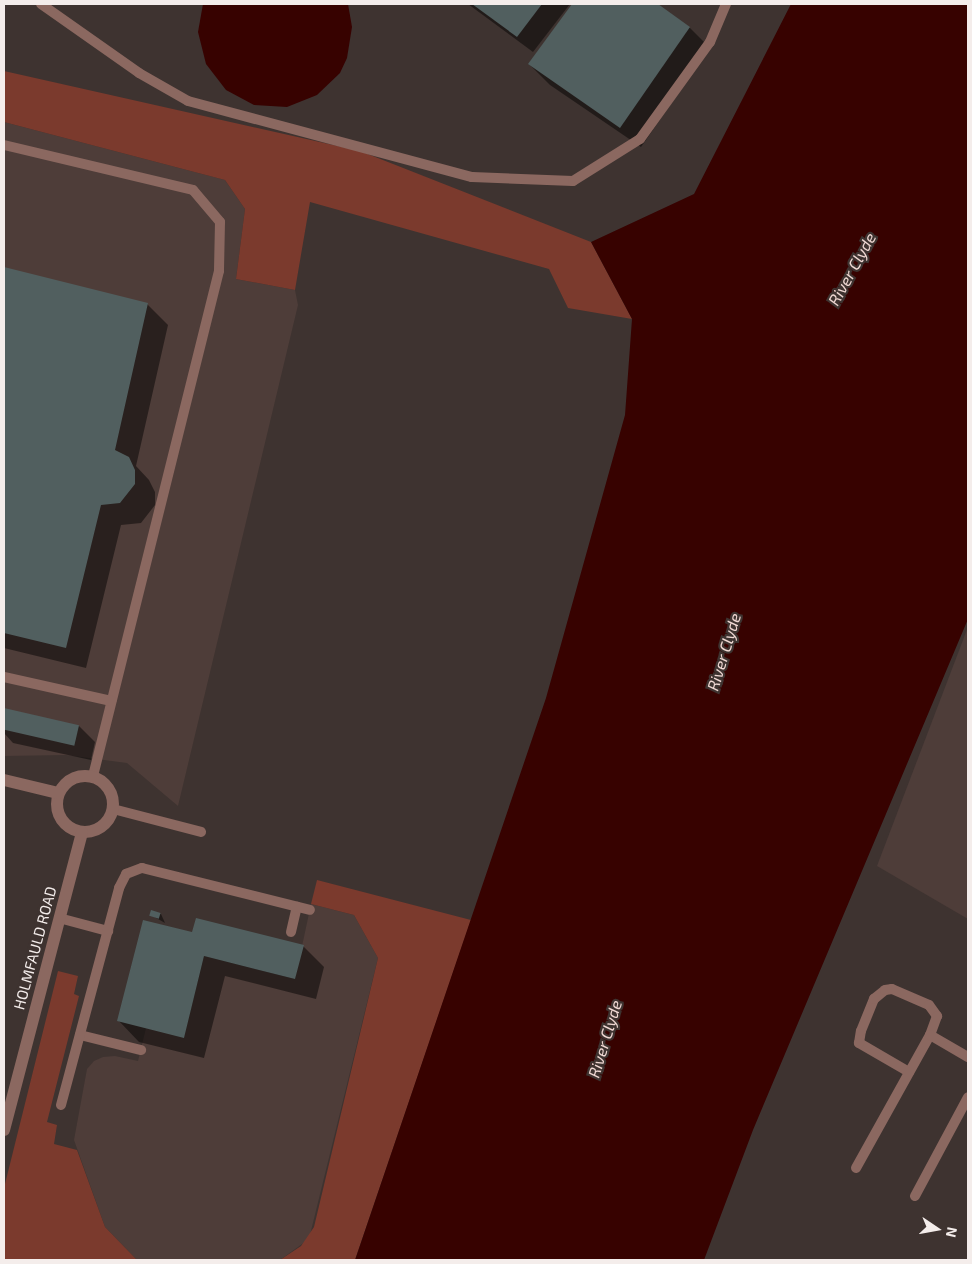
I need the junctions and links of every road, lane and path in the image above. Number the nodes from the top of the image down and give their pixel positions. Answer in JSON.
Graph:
{"nodes":[{"id":1,"x":41,"y":4,"type":"edge"},
{"id":2,"x":726,"y":4,"type":"edge"},
{"id":3,"x":4,"y":145,"type":"edge"},
{"id":4,"x":4,"y":677,"type":"edge"},
{"id":5,"x":111,"y":701,"type":"junction"},
{"id":6,"x":92,"y":776,"type":"junction"},
{"id":7,"x":4,"y":780,"type":"edge"},
{"id":8,"x":58,"y":793,"type":"junction"},
{"id":9,"x":113,"y":809,"type":"junction"},
{"id":10,"x":82,"y":832,"type":"junction"},
{"id":11,"x":201,"y":832,"type":"dead end"},
{"id":12,"x":297,"y":907,"type":"junction"},
{"id":13,"x":310,"y":910,"type":"dead end"},
{"id":14,"x":59,"y":918,"type":"junction"},
{"id":15,"x":108,"y":931,"type":"junction"},
{"id":16,"x":292,"y":932,"type":"dead end"},
{"id":17,"x":80,"y":1035,"type":"junction"},
{"id":18,"x":930,"y":1035,"type":"junction"},
{"id":19,"x":141,"y":1050,"type":"dead end"},
{"id":20,"x":968,"y":1056,"type":"edge"},
{"id":21,"x":908,"y":1072,"type":"junction"},
{"id":22,"x":968,"y":1097,"type":"edge"},
{"id":23,"x":61,"y":1105,"type":"dead end"},
{"id":24,"x":4,"y":1130,"type":"edge"},
{"id":25,"x":856,"y":1168,"type":"dead end"},
{"id":26,"x":915,"y":1196,"type":"dead end"}],
"edges":[{"from":1,"to":2,"type":"lane"},
{"from":3,"to":5,"type":"lane"},
{"from":4,"to":5,"type":"lane"},
{"from":5,"to":6,"type":"lane"},
{"from":6,"to":8,"type":"street"},
{"from":6,"to":9,"type":"street"},
{"from":7,"to":8,"type":"street"},
{"from":8,"to":10,"type":"street"},
{"from":9,"to":10,"type":"street"},
{"from":9,"to":11,"type":"lane"},
{"from":10,"to":14,"type":"street","name":"HOLMFAULD ROAD"},
{"from":12,"to":13,"type":"lane"},
{"from":12,"to":15,"type":"lane"},
{"from":12,"to":16,"type":"lane"},
{"from":14,"to":15,"type":"lane"},
{"from":14,"to":24,"type":"street","name":"HOLMFAULD ROAD"},
{"from":15,"to":17,"type":"lane"},
{"from":17,"to":19,"type":"lane"},
{"from":17,"to":23,"type":"lane"},
{"from":18,"to":20,"type":"lane"},
{"from":18,"to":21,"type":"lane"},
{"from":18,"to":21,"type":"lane"},
{"from":21,"to":25,"type":"lane"},
{"from":22,"to":26,"type":"lane"}]}
